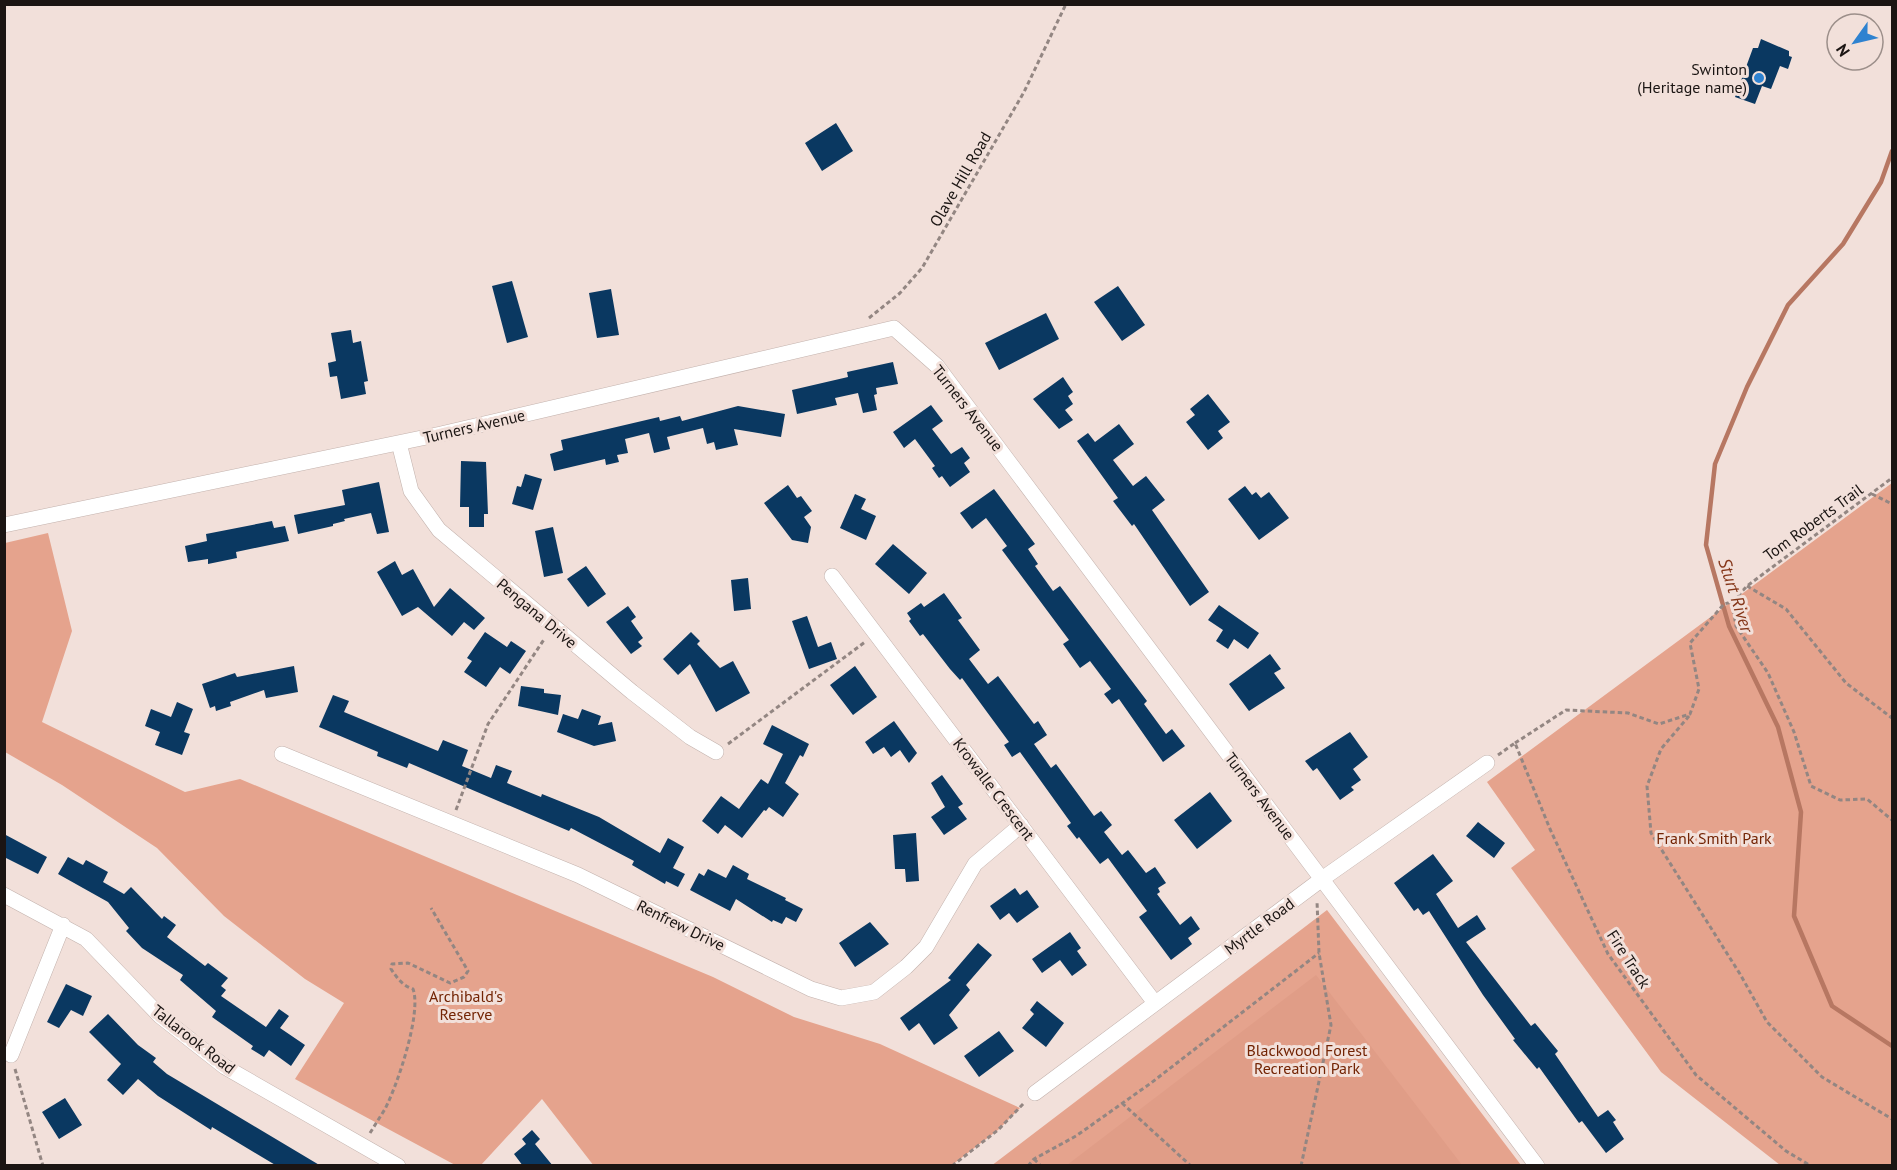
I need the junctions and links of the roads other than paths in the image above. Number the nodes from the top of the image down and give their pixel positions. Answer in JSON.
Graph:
{"nodes":[{"id":1,"x":399,"y":442,"type":"junction"},
{"id":2,"x":4,"y":525,"type":"edge"},
{"id":3,"x":832,"y":576,"type":"dead end"},
{"id":4,"x":716,"y":752,"type":"road end"},
{"id":5,"x":282,"y":754,"type":"dead end"},
{"id":6,"x":1486,"y":763,"type":"road end"},
{"id":7,"x":1021,"y":825,"type":"junction"},
{"id":8,"x":1322,"y":879,"type":"junction"},
{"id":9,"x":4,"y":895,"type":"edge"},
{"id":10,"x":63,"y":925,"type":"junction"},
{"id":11,"x":1155,"y":1003,"type":"junction"},
{"id":12,"x":11,"y":1055,"type":"road end"},
{"id":13,"x":1035,"y":1093,"type":"road end"},
{"id":14,"x":398,"y":1166,"type":"edge"},
{"id":15,"x":1537,"y":1166,"type":"edge"}],
"edges":[{"from":1,"to":2,"type":"street","name":"Turners Avenue"},
{"from":1,"to":4,"type":"street","name":"Pengana Drive"},
{"from":1,"to":8,"type":"street","name":"Turners Avenue"},
{"from":3,"to":7,"type":"street","name":"Krowalle Crescent"},
{"from":5,"to":7,"type":"street","name":"Renfrew Drive"},
{"from":6,"to":8,"type":"street","name":"Myrtle Road"},
{"from":7,"to":11,"type":"street","name":"Krowalle Crescent"},
{"from":8,"to":11,"type":"street","name":"Myrtle Road"},
{"from":8,"to":15,"type":"street","name":"Turners Avenue"},
{"from":9,"to":10,"type":"street","name":"Tallarook Road"},
{"from":10,"to":12,"type":"street"},
{"from":10,"to":14,"type":"street","name":"Tallarook Road"},
{"from":11,"to":13,"type":"street","name":"Myrtle Road"}]}
